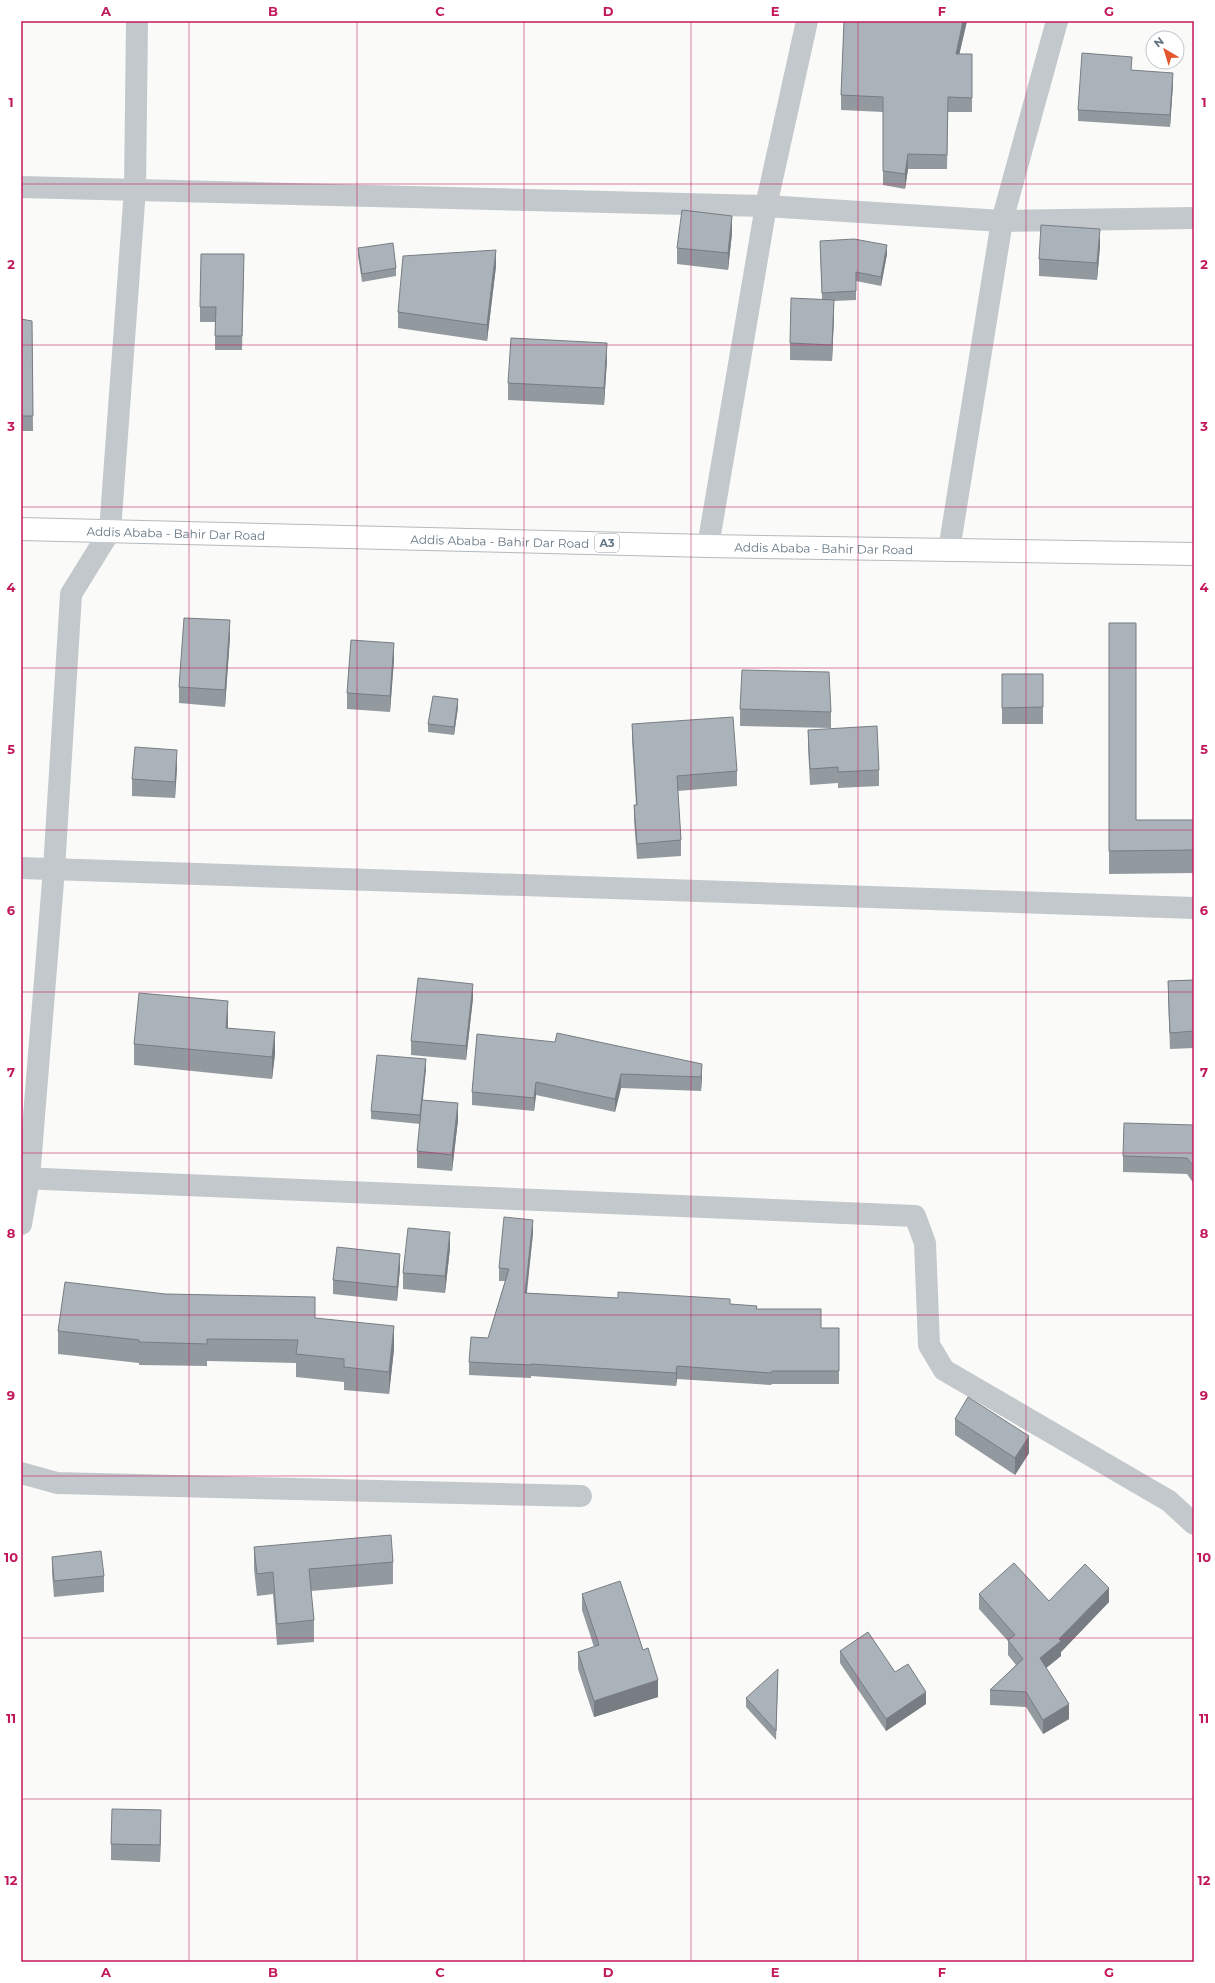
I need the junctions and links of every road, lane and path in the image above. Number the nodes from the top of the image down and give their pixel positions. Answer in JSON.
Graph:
{"nodes":[{"id":1,"x":137,"y":21,"type":"edge"},
{"id":2,"x":806,"y":21,"type":"edge"},
{"id":3,"x":1057,"y":21,"type":"edge"},
{"id":4,"x":21,"y":187,"type":"edge"},
{"id":5,"x":135,"y":189,"type":"junction"},
{"id":6,"x":766,"y":206,"type":"junction"},
{"id":7,"x":1194,"y":218,"type":"edge"},
{"id":8,"x":1002,"y":221,"type":"junction"},
{"id":9,"x":21,"y":529,"type":"edge"},
{"id":10,"x":110,"y":531,"type":"junction"},
{"id":11,"x":708,"y":546,"type":"junction"},
{"id":12,"x":949,"y":550,"type":"junction"},
{"id":13,"x":1194,"y":554,"type":"edge"},
{"id":14,"x":21,"y":868,"type":"edge"},
{"id":15,"x":54,"y":869,"type":"junction"},
{"id":16,"x":1194,"y":908,"type":"edge"},
{"id":17,"x":25,"y":1178,"type":"edge"},
{"id":18,"x":21,"y":1224,"type":"edge"},
{"id":19,"x":21,"y":1473,"type":"edge"},
{"id":20,"x":581,"y":1496,"type":"dead end"},
{"id":21,"x":1194,"y":1524,"type":"edge"}],
"edges":[{"from":1,"to":5,"type":"street"},
{"from":2,"to":6,"type":"street"},
{"from":3,"to":8,"type":"street"},
{"from":4,"to":5,"type":"street"},
{"from":5,"to":6,"type":"street"},
{"from":5,"to":10,"type":"street"},
{"from":6,"to":8,"type":"street"},
{"from":6,"to":11,"type":"street"},
{"from":7,"to":8,"type":"street"},
{"from":8,"to":12,"type":"street"},
{"from":9,"to":10,"type":"highway","name":"Addis Ababa - Bahir Dar Road","number":"A3"},
{"from":10,"to":11,"type":"highway","name":"Addis Ababa - Bahir Dar Road","number":"A3"},
{"from":10,"to":15,"type":"street"},
{"from":11,"to":12,"type":"highway","name":"Addis Ababa - Bahir Dar Road","number":"A3"},
{"from":12,"to":13,"type":"highway","name":"Addis Ababa - Bahir Dar Road","number":"A3"},
{"from":14,"to":15,"type":"street"},
{"from":15,"to":16,"type":"street"},
{"from":15,"to":17,"type":"street"},
{"from":17,"to":18,"type":"street"},
{"from":17,"to":21,"type":"street"},
{"from":19,"to":20,"type":"street"}]}
